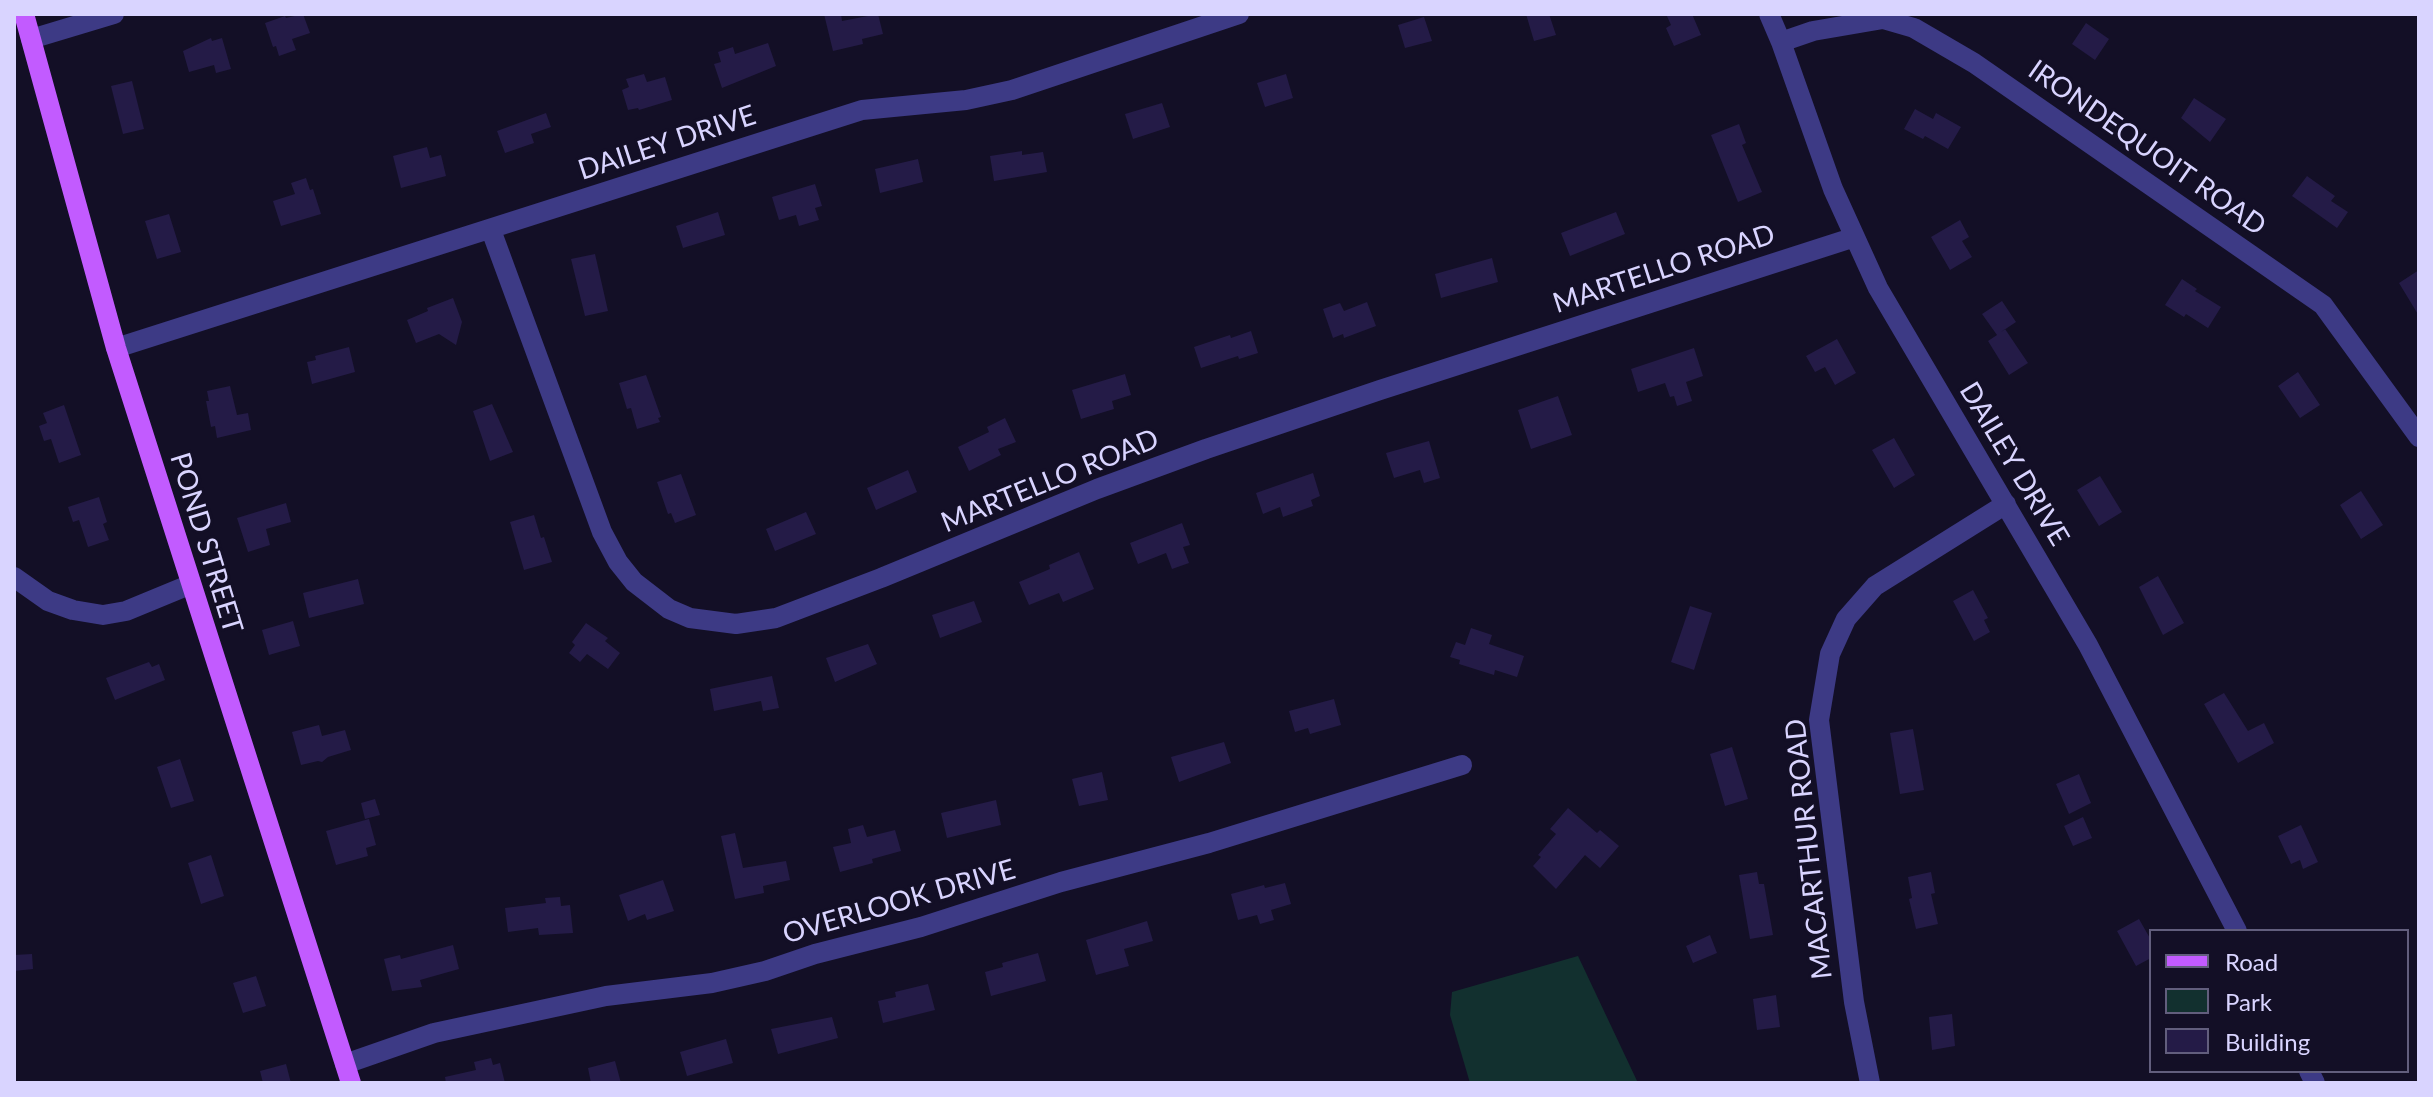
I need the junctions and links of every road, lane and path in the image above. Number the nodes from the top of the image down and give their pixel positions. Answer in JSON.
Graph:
{"nodes":[{"id":1,"x":24,"y":14,"type":"edge"},
{"id":2,"x":114,"y":14,"type":"edge"},
{"id":3,"x":1239,"y":14,"type":"edge"},
{"id":4,"x":1769,"y":14,"type":"edge"},
{"id":5,"x":31,"y":39,"type":"junction"},
{"id":6,"x":1781,"y":42,"type":"junction"},
{"id":7,"x":491,"y":230,"type":"junction"},
{"id":8,"x":1855,"y":237,"type":"junction"},
{"id":9,"x":116,"y":348,"type":"junction"},
{"id":10,"x":2419,"y":437,"type":"edge"},
{"id":11,"x":2006,"y":504,"type":"junction"},
{"id":12,"x":14,"y":577,"type":"edge"},
{"id":13,"x":189,"y":585,"type":"junction"},
{"id":14,"x":1462,"y":765,"type":"dead end"},
{"id":15,"x":2236,"y":929,"type":"edge"},
{"id":16,"x":348,"y":1073,"type":"edge"},
{"id":17,"x":1870,"y":1083,"type":"edge"}],
"edges":[{"from":1,"to":5,"type":"main road","name":"POND STREET"},
{"from":2,"to":5,"type":"street"},
{"from":3,"to":7,"type":"street","name":"DAILEY DRIVE"},
{"from":4,"to":6,"type":"street","name":"DAILEY DRIVE"},
{"from":5,"to":9,"type":"main road","name":"POND STREET"},
{"from":6,"to":8,"type":"street","name":"DAILEY DRIVE"},
{"from":6,"to":10,"type":"street","name":"IRONDEQUOIT ROAD"},
{"from":7,"to":8,"type":"street","name":"MARTELLO ROAD"},
{"from":7,"to":9,"type":"street","name":"DAILEY DRIVE"},
{"from":8,"to":11,"type":"street","name":"DAILEY DRIVE"},
{"from":9,"to":13,"type":"main road","name":"POND STREET"},
{"from":11,"to":15,"type":"street","name":"DAILEY DRIVE"},
{"from":11,"to":17,"type":"street","name":"MACARTHUR ROAD"},
{"from":12,"to":13,"type":"street"},
{"from":13,"to":16,"type":"main road","name":"POND STREET"},
{"from":14,"to":16,"type":"street","name":"OVERLOOK DRIVE"}]}
